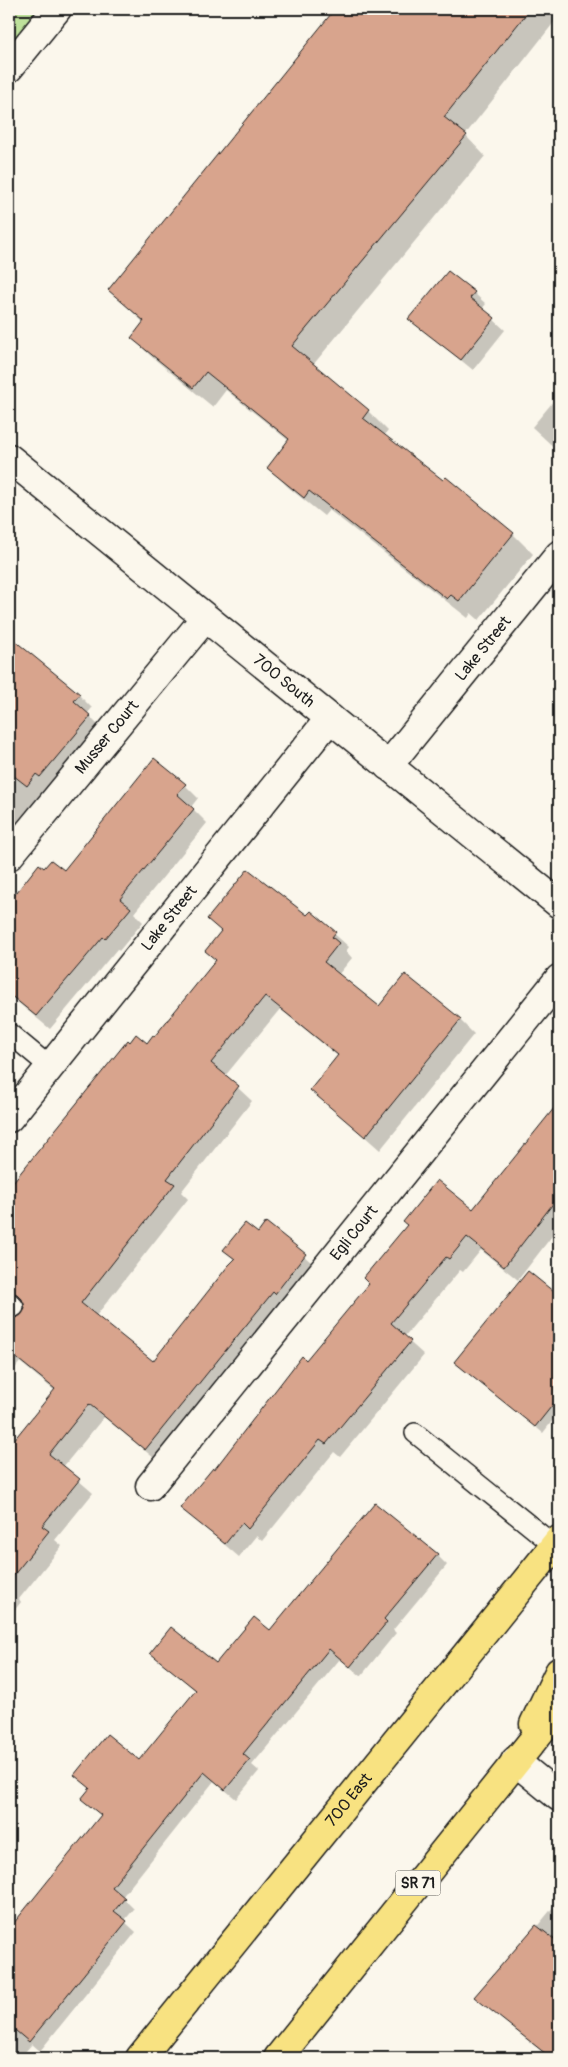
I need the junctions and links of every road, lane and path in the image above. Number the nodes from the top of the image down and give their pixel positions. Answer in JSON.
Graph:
{"nodes":[{"id":1,"x":57,"y":9,"type":"edge"},
{"id":2,"x":9,"y":68,"type":"edge"},
{"id":3,"x":9,"y":458,"type":"edge"},
{"id":4,"x":559,"y":555,"type":"edge"},
{"id":5,"x":206,"y":618,"type":"junction"},
{"id":6,"x":330,"y":718,"type":"junction"},
{"id":7,"x":388,"y":766,"type":"junction"},
{"id":8,"x":9,"y":856,"type":"edge"},
{"id":9,"x":559,"y":904,"type":"edge"},
{"id":10,"x":559,"y":979,"type":"edge"},
{"id":11,"x":9,"y":1033,"type":"edge"},
{"id":12,"x":50,"y":1067,"type":"junction"},
{"id":13,"x":9,"y":1118,"type":"edge"},
{"id":14,"x":415,"y":1433,"type":"dead end"},
{"id":15,"x":150,"y":1486,"type":"dead end"},
{"id":16,"x":557,"y":1543,"type":"edge"},
{"id":17,"x":559,"y":1672,"type":"edge"},
{"id":18,"x":559,"y":1708,"type":"edge"},
{"id":19,"x":515,"y":1761,"type":"junction"},
{"id":20,"x":559,"y":1798,"type":"edge"},
{"id":21,"x":140,"y":2058,"type":"edge"},
{"id":22,"x":278,"y":2058,"type":"edge"}],
"edges":[{"from":1,"to":2,"type":"street"},
{"from":3,"to":5,"type":"street","name":"700 South"},
{"from":4,"to":7,"type":"street","name":"Lake Street"},
{"from":5,"to":6,"type":"street","name":"700 South"},
{"from":5,"to":8,"type":"street","name":"Musser Court"},
{"from":6,"to":7,"type":"street","name":"700 South"},
{"from":6,"to":12,"type":"street","name":"Lake Street"},
{"from":7,"to":9,"type":"street","name":"700 South"},
{"from":10,"to":15,"type":"street","name":"Egli Court"},
{"from":11,"to":12,"type":"lane"},
{"from":12,"to":13,"type":"street","name":"Lake Street"},
{"from":14,"to":16,"type":"lane"},
{"from":16,"to":21,"type":"main road","name":"700 East"},
{"from":17,"to":19,"type":"main road"},
{"from":18,"to":19,"type":"main road","number":"SR 71"},
{"from":19,"to":20,"type":"street"},
{"from":19,"to":22,"type":"main road","number":"SR 71"}]}
